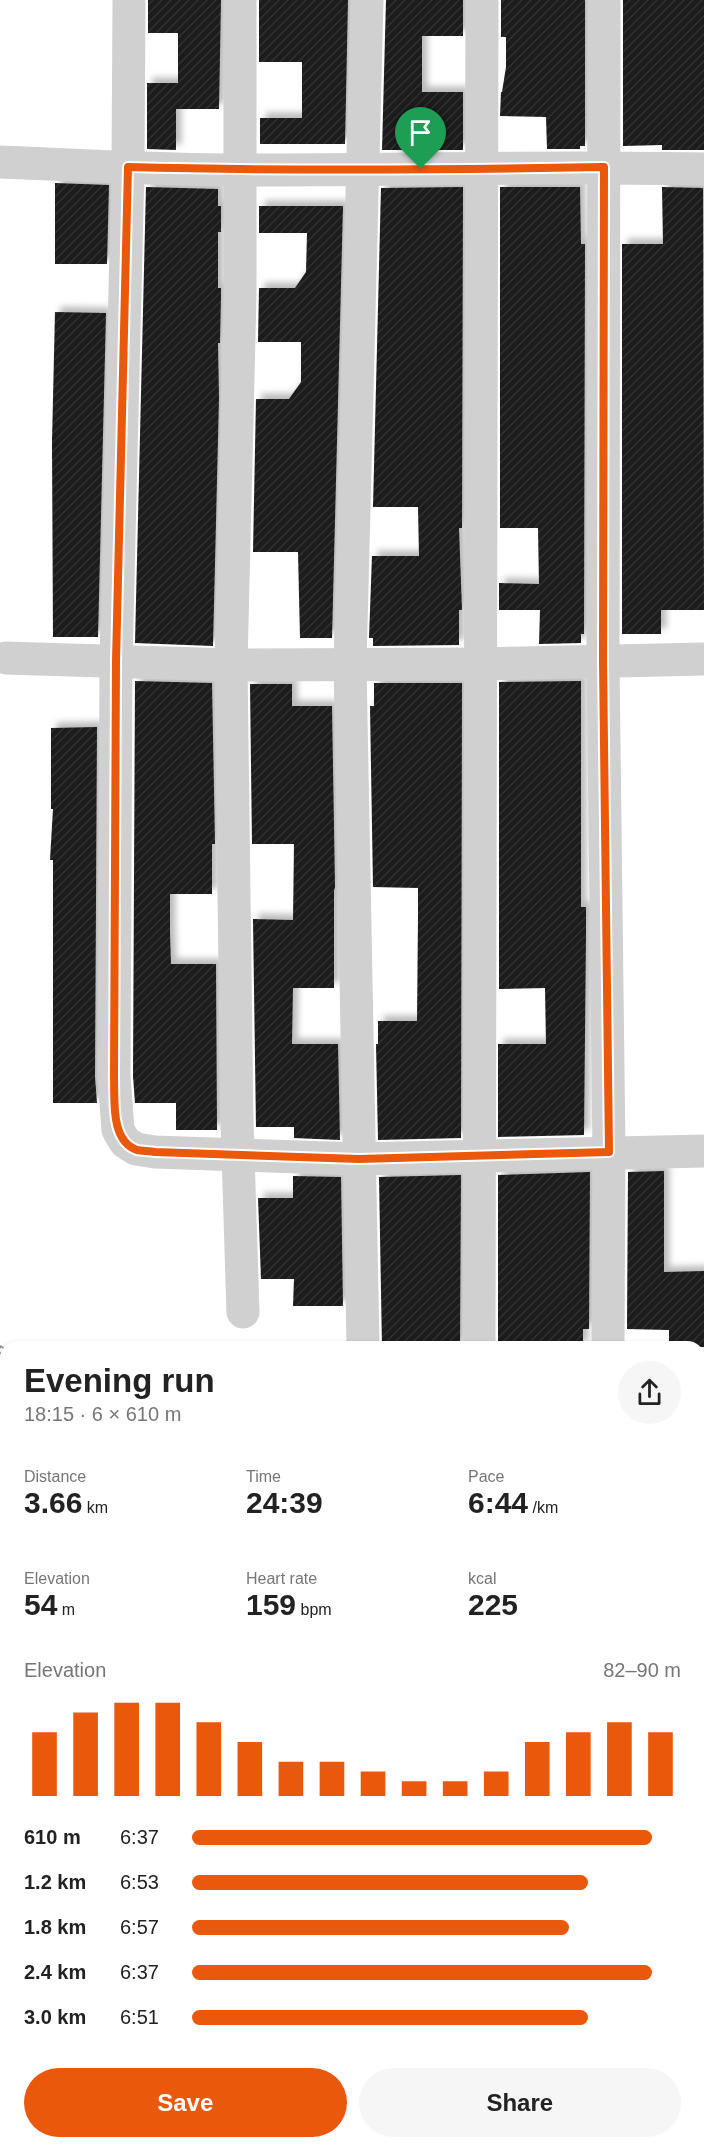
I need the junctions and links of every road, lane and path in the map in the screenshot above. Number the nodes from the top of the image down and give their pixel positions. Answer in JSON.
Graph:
{"nodes":[{"id":1,"x":129,"y":0,"type":"edge"},
{"id":2,"x":240,"y":0,"type":"edge"},
{"id":3,"x":367,"y":0,"type":"edge"},
{"id":4,"x":482,"y":0,"type":"edge"},
{"id":5,"x":604,"y":0,"type":"edge"},
{"id":6,"x":0,"y":162,"type":"edge"},
{"id":7,"x":128,"y":167,"type":"junction"},
{"id":8,"x":604,"y":167,"type":"junction"},
{"id":9,"x":362,"y":168,"type":"junction"},
{"id":10,"x":704,"y":169,"type":"edge"},
{"id":11,"x":239,"y":170,"type":"junction"},
{"id":12,"x":481,"y":170,"type":"junction"},
{"id":13,"x":6,"y":658,"type":"dead end"},
{"id":14,"x":704,"y":659,"type":"edge"},
{"id":15,"x":116,"y":661,"type":"junction"},
{"id":16,"x":603,"y":661,"type":"junction"},
{"id":17,"x":480,"y":664,"type":"junction"},
{"id":18,"x":231,"y":665,"type":"junction"},
{"id":19,"x":350,"y":665,"type":"junction"},
{"id":20,"x":704,"y":1151,"type":"edge"},
{"id":21,"x":609,"y":1152,"type":"junction"},
{"id":22,"x":478,"y":1154,"type":"junction"},
{"id":23,"x":238,"y":1155,"type":"junction"},
{"id":24,"x":359,"y":1159,"type":"junction"},
{"id":25,"x":243,"y":1312,"type":"dead end"},
{"id":26,"x":363,"y":1341,"type":"edge"},
{"id":27,"x":479,"y":1341,"type":"edge"},
{"id":28,"x":608,"y":1341,"type":"edge"}],
"edges":[{"from":1,"to":7,"type":"street"},
{"from":2,"to":11,"type":"street"},
{"from":3,"to":9,"type":"street"},
{"from":4,"to":12,"type":"street"},
{"from":5,"to":8,"type":"street"},
{"from":6,"to":7,"type":"street"},
{"from":7,"to":11,"type":"street"},
{"from":7,"to":15,"type":"street"},
{"from":8,"to":10,"type":"street"},
{"from":8,"to":12,"type":"street"},
{"from":8,"to":16,"type":"street"},
{"from":9,"to":11,"type":"street"},
{"from":9,"to":12,"type":"street"},
{"from":9,"to":19,"type":"street"},
{"from":11,"to":18,"type":"street"},
{"from":12,"to":17,"type":"street"},
{"from":13,"to":15,"type":"street"},
{"from":14,"to":16,"type":"street"},
{"from":15,"to":18,"type":"street"},
{"from":15,"to":23,"type":"street"},
{"from":16,"to":17,"type":"street"},
{"from":16,"to":21,"type":"street"},
{"from":17,"to":19,"type":"street"},
{"from":17,"to":22,"type":"street"},
{"from":18,"to":19,"type":"street"},
{"from":18,"to":23,"type":"street"},
{"from":19,"to":24,"type":"street"},
{"from":20,"to":21,"type":"street"},
{"from":21,"to":22,"type":"street"},
{"from":21,"to":28,"type":"street"},
{"from":22,"to":24,"type":"street"},
{"from":22,"to":27,"type":"street"},
{"from":23,"to":24,"type":"street"},
{"from":23,"to":25,"type":"street"},
{"from":24,"to":26,"type":"street"}]}
